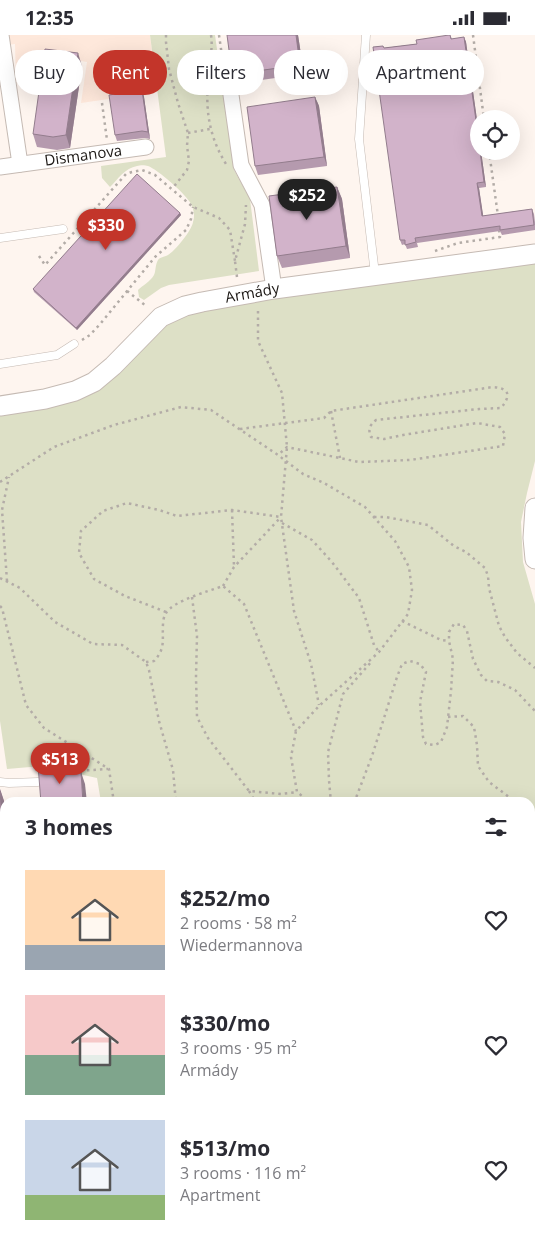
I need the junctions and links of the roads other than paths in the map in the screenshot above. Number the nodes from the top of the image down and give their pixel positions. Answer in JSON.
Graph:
{"nodes":[{"id":1,"x":1,"y":35,"type":"edge"},
{"id":2,"x":366,"y":35,"type":"edge"},
{"id":3,"x":231,"y":95,"type":"edge"},
{"id":4,"x":146,"y":147,"type":"dead end"},
{"id":5,"x":20,"y":163,"type":"junction"},
{"id":6,"x":0,"y":167,"type":"edge"},
{"id":7,"x":63,"y":229,"type":"dead end"},
{"id":8,"x":0,"y":238,"type":"edge"},
{"id":9,"x":535,"y":254,"type":"edge"},
{"id":10,"x":375,"y":275,"type":"junction"},
{"id":11,"x":274,"y":289,"type":"junction"},
{"id":12,"x":74,"y":344,"type":"dead end"},
{"id":13,"x":0,"y":364,"type":"edge"},
{"id":14,"x":0,"y":406,"type":"edge"},
{"id":15,"x":535,"y":508,"type":"edge"},
{"id":16,"x":535,"y":559,"type":"edge"},
{"id":17,"x":0,"y":782,"type":"edge"},
{"id":18,"x":38,"y":782,"type":"edge"}],
"edges":[{"from":1,"to":5,"type":"street"},
{"from":2,"to":10,"type":"lane"},
{"from":3,"to":11,"type":"street"},
{"from":4,"to":5,"type":"street","name":"Dismanova"},
{"from":5,"to":6,"type":"street","name":"Dismanova"},
{"from":7,"to":8,"type":"lane"},
{"from":9,"to":10,"type":"street","name":"Armády"},
{"from":10,"to":11,"type":"street","name":"Armády"},
{"from":11,"to":14,"type":"street","name":"Armády"},
{"from":12,"to":13,"type":"lane"},
{"from":15,"to":16,"type":"street"},
{"from":17,"to":18,"type":"lane"}]}
